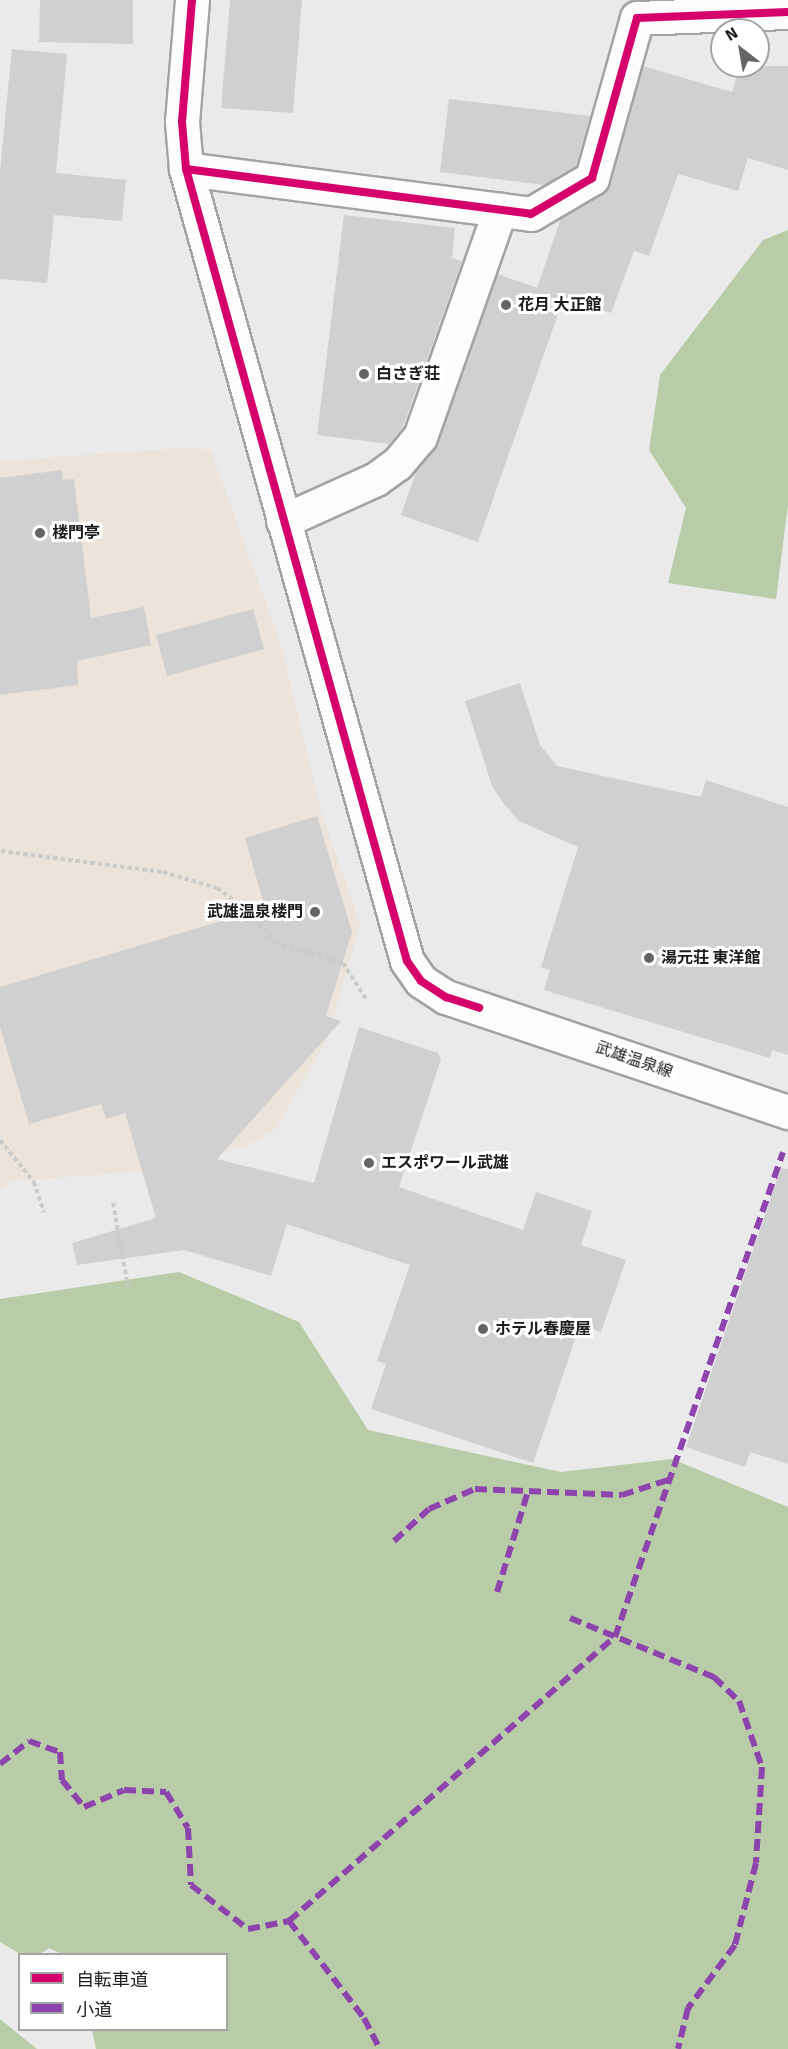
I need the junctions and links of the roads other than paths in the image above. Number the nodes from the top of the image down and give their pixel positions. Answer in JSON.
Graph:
{"nodes":[{"id":1,"x":192,"y":0,"type":"edge"},
{"id":2,"x":788,"y":12,"type":"edge"},
{"id":3,"x":186,"y":169,"type":"junction"},
{"id":4,"x":500,"y":210,"type":"junction"},
{"id":5,"x":283,"y":521,"type":"junction"},
{"id":6,"x":788,"y":1113,"type":"edge"}],
"edges":[{"from":1,"to":3,"type":"street","name":"武雄温泉線"},
{"from":2,"to":4,"type":"street"},
{"from":3,"to":4,"type":"street"},
{"from":3,"to":5,"type":"street","name":"武雄温泉線"},
{"from":4,"to":5,"type":"street"},
{"from":5,"to":6,"type":"street","name":"武雄温泉線"}]}
